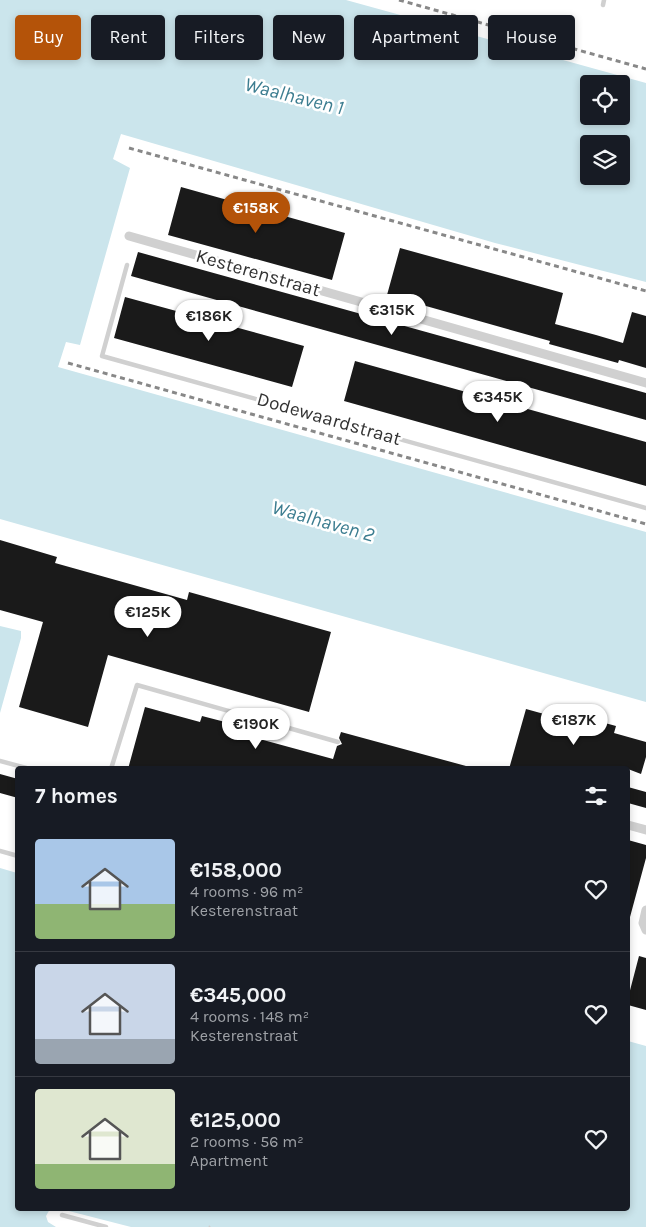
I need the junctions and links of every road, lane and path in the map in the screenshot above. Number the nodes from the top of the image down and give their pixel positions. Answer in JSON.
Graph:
{"nodes":[{"id":1,"x":130,"y":236,"type":"dead end"},
{"id":2,"x":127,"y":265,"type":"dead end"},
{"id":3,"x":646,"y":383,"type":"edge"},
{"id":4,"x":646,"y":508,"type":"edge"},
{"id":5,"x":338,"y":742,"type":"dead end"},
{"id":6,"x":3,"y":761,"type":"edge"},
{"id":7,"x":20,"y":766,"type":"edge"},
{"id":8,"x":112,"y":766,"type":"edge"},
{"id":9,"x":630,"y":826,"type":"edge"},
{"id":10,"x":646,"y":830,"type":"edge"},
{"id":11,"x":0,"y":851,"type":"edge"},
{"id":12,"x":15,"y":855,"type":"edge"},
{"id":13,"x":646,"y":910,"type":"edge"},
{"id":14,"x":645,"y":929,"type":"edge"},
{"id":15,"x":62,"y":1215,"type":"dead end"},
{"id":16,"x":106,"y":1227,"type":"edge"}],
"edges":[{"from":1,"to":3,"type":"street","name":"Kesterenstraat"},
{"from":2,"to":4,"type":"lane","name":"Dodewaardstraat"},
{"from":5,"to":8,"type":"lane"},
{"from":6,"to":7,"type":"lane"},
{"from":9,"to":10,"type":"street"},
{"from":11,"to":12,"type":"lane"},
{"from":13,"to":14,"type":"street"},
{"from":15,"to":16,"type":"lane"}]}
